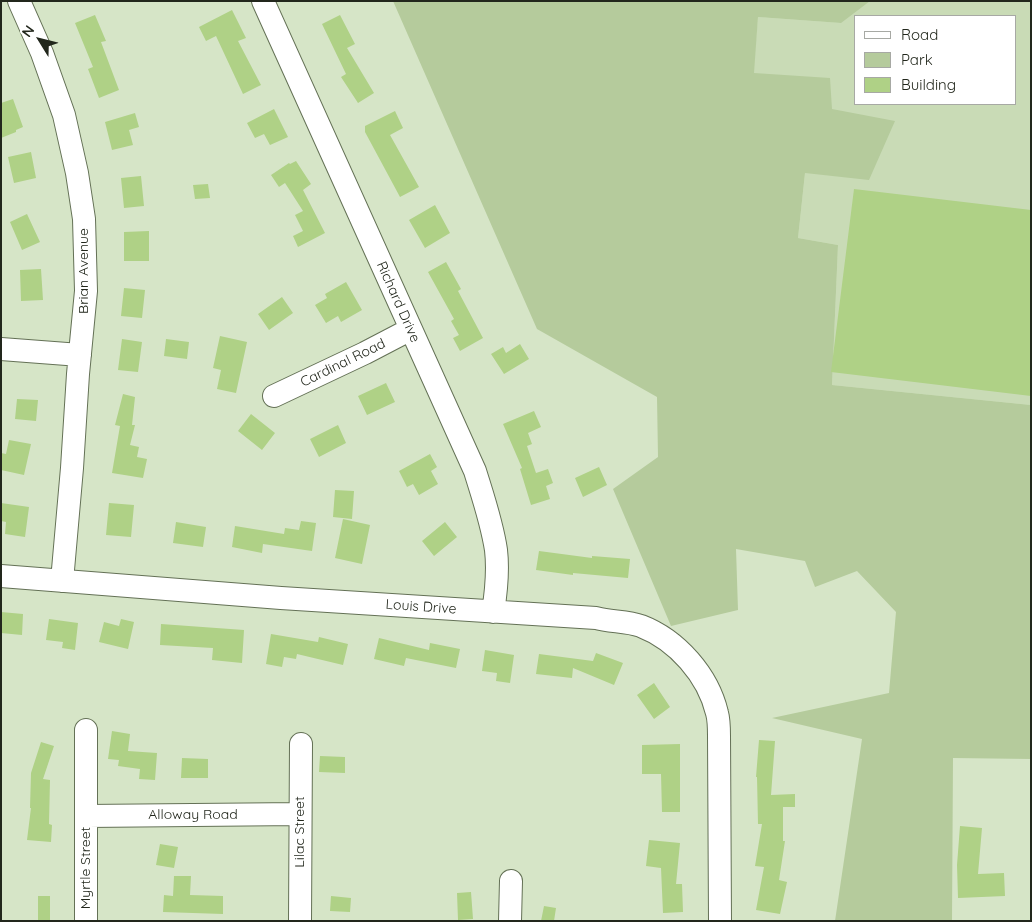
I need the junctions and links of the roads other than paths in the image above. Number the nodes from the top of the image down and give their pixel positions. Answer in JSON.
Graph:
{"nodes":[{"id":1,"x":19,"y":1,"type":"edge"},
{"id":2,"x":263,"y":1,"type":"edge"},
{"id":3,"x":411,"y":329,"type":"junction"},
{"id":4,"x":1,"y":349,"type":"edge"},
{"id":5,"x":80,"y":355,"type":"junction"},
{"id":6,"x":274,"y":396,"type":"dead end"},
{"id":7,"x":1,"y":576,"type":"edge"},
{"id":8,"x":62,"y":581,"type":"junction"},
{"id":9,"x":494,"y":612,"type":"junction"},
{"id":10,"x":86,"y":730,"type":"dead end"},
{"id":11,"x":301,"y":744,"type":"dead end"},
{"id":12,"x":300,"y":814,"type":"junction"},
{"id":13,"x":86,"y":816,"type":"junction"},
{"id":14,"x":511,"y":881,"type":"dead end"},
{"id":15,"x":86,"y":921,"type":"edge"},
{"id":16,"x":300,"y":921,"type":"edge"},
{"id":17,"x":510,"y":921,"type":"edge"},
{"id":18,"x":720,"y":921,"type":"edge"}],
"edges":[{"from":1,"to":5,"type":"street","name":"Brian Avenue"},
{"from":2,"to":3,"type":"street","name":"Richard Drive"},
{"from":3,"to":6,"type":"street","name":"Cardinal Road"},
{"from":3,"to":9,"type":"street","name":"Richard Drive"},
{"from":4,"to":5,"type":"street"},
{"from":5,"to":8,"type":"street","name":"Brian Avenue"},
{"from":7,"to":8,"type":"street","name":"Louis Drive"},
{"from":8,"to":9,"type":"street","name":"Louis Drive"},
{"from":9,"to":18,"type":"street","name":"Louis Drive"},
{"from":10,"to":13,"type":"street","name":"Myrtle Street"},
{"from":11,"to":12,"type":"street","name":"Lilac Street"},
{"from":12,"to":13,"type":"street","name":"Alloway Road"},
{"from":12,"to":16,"type":"street","name":"Lilac Street"},
{"from":13,"to":15,"type":"street","name":"Myrtle Street"},
{"from":14,"to":17,"type":"street"}]}
